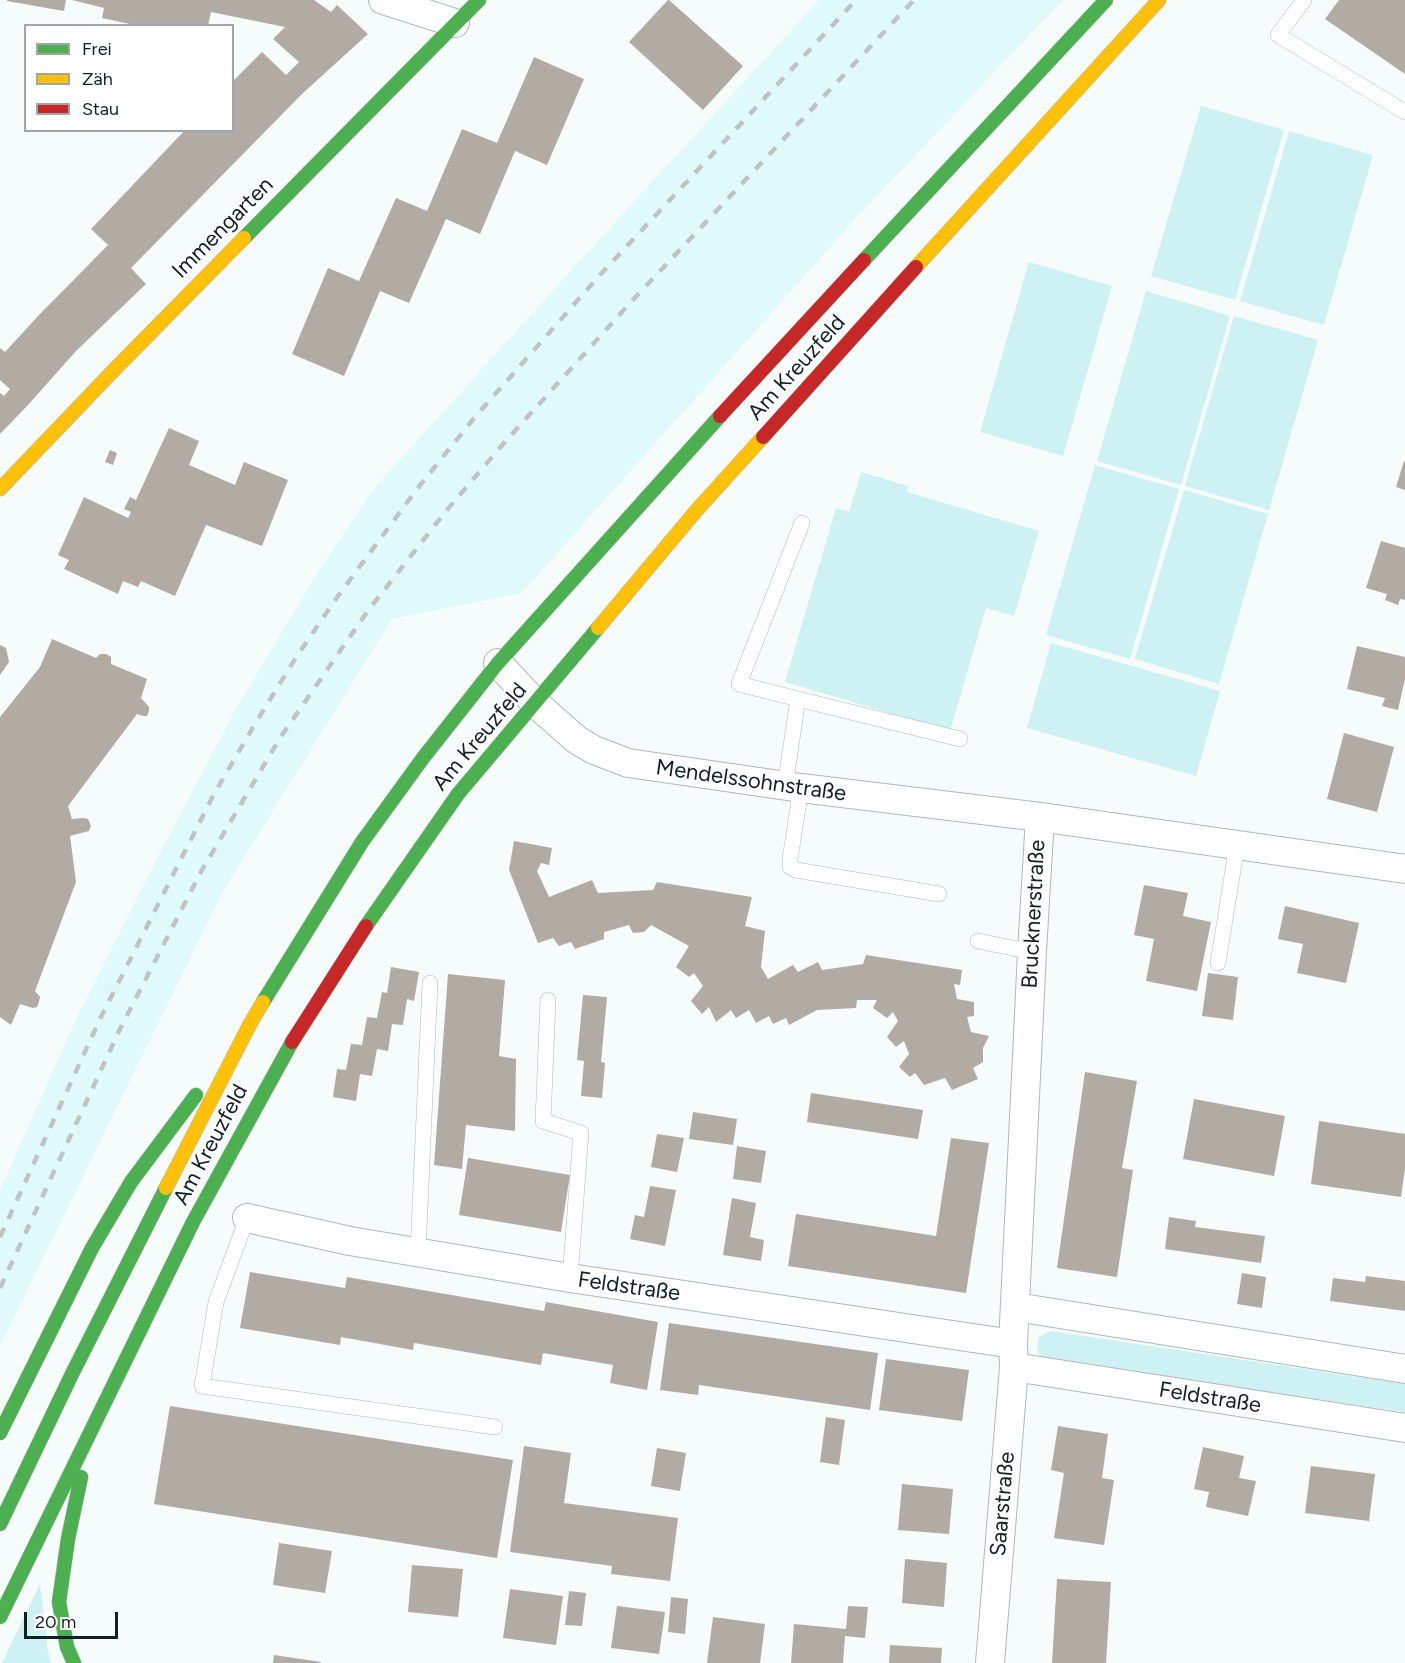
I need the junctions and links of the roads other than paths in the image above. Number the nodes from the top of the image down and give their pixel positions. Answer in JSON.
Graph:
{"nodes":[{"id":1,"x":383,"y":0,"type":"edge"},
{"id":2,"x":479,"y":0,"type":"edge"},
{"id":3,"x":1106,"y":0,"type":"edge"},
{"id":4,"x":1159,"y":0,"type":"edge"},
{"id":5,"x":1304,"y":0,"type":"edge"},
{"id":6,"x":455,"y":23,"type":"junction"},
{"id":7,"x":1405,"y":112,"type":"edge"},
{"id":8,"x":0,"y":489,"type":"edge"},
{"id":9,"x":802,"y":523,"type":"dead end"},
{"id":10,"x":498,"y":663,"type":"junction"},
{"id":11,"x":798,"y":699,"type":"junction"},
{"id":12,"x":535,"y":703,"type":"junction"},
{"id":13,"x":960,"y":739,"type":"dead end"},
{"id":14,"x":793,"y":787,"type":"junction"},
{"id":15,"x":1040,"y":817,"type":"junction"},
{"id":16,"x":1237,"y":845,"type":"junction"},
{"id":17,"x":1405,"y":869,"type":"edge"},
{"id":18,"x":939,"y":894,"type":"dead end"},
{"id":19,"x":978,"y":941,"type":"dead end"},
{"id":20,"x":1032,"y":952,"type":"junction"},
{"id":21,"x":1218,"y":963,"type":"dead end"},
{"id":22,"x":430,"y":983,"type":"dead end"},
{"id":23,"x":548,"y":1000,"type":"dead end"},
{"id":24,"x":250,"y":1024,"type":"junction"},
{"id":25,"x":247,"y":1218,"type":"joint"},
{"id":26,"x":418,"y":1252,"type":"junction"},
{"id":27,"x":570,"y":1278,"type":"junction"},
{"id":28,"x":1016,"y":1307,"type":"junction"},
{"id":29,"x":1014,"y":1356,"type":"junction"},
{"id":30,"x":1405,"y":1369,"type":"edge"},
{"id":31,"x":495,"y":1427,"type":"dead end"},
{"id":32,"x":1405,"y":1428,"type":"edge"},
{"id":33,"x":89,"y":1432,"type":"junction"},
{"id":34,"x":0,"y":1433,"type":"edge"},
{"id":35,"x":0,"y":1524,"type":"edge"},
{"id":36,"x":0,"y":1617,"type":"edge"},
{"id":37,"x":74,"y":1663,"type":"edge"},
{"id":38,"x":990,"y":1663,"type":"edge"}],
"edges":[{"from":1,"to":6,"type":"street"},
{"from":2,"to":6,"type":"main road","name":"Immengarten"},
{"from":3,"to":10,"type":"main road","name":"Am Kreuzfeld"},
{"from":4,"to":12,"type":"main road","name":"Am Kreuzfeld"},
{"from":5,"to":7,"type":"lane"},
{"from":6,"to":8,"type":"main road","name":"Immengarten"},
{"from":9,"to":11,"type":"lane"},
{"from":10,"to":12,"type":"street","name":"Mendelssohnstraße"},
{"from":10,"to":24,"type":"main road","name":"Am Kreuzfeld"},
{"from":11,"to":13,"type":"lane"},
{"from":11,"to":14,"type":"lane"},
{"from":12,"to":14,"type":"street","name":"Mendelssohnstraße"},
{"from":12,"to":33,"type":"main road","name":"Am Kreuzfeld"},
{"from":14,"to":15,"type":"street","name":"Mendelssohnstraße"},
{"from":14,"to":18,"type":"lane"},
{"from":15,"to":16,"type":"street","name":"Brucknerstraße"},
{"from":15,"to":20,"type":"street","name":"Brucknerstraße"},
{"from":16,"to":17,"type":"street","name":"Brucknerstraße"},
{"from":16,"to":21,"type":"lane"},
{"from":19,"to":20,"type":"lane"},
{"from":20,"to":28,"type":"street","name":"Brucknerstraße"},
{"from":22,"to":26,"type":"lane"},
{"from":23,"to":27,"type":"lane"},
{"from":24,"to":34,"type":"main road"},
{"from":24,"to":35,"type":"main road","name":"Am Kreuzfeld"},
{"from":25,"to":26,"type":"street","name":"Feldstraße"},
{"from":25,"to":31,"type":"lane"},
{"from":26,"to":27,"type":"street","name":"Feldstraße"},
{"from":27,"to":29,"type":"street","name":"Feldstraße"},
{"from":28,"to":29,"type":"street","name":"Brucknerstraße"},
{"from":28,"to":30,"type":"street"},
{"from":29,"to":32,"type":"street","name":"Feldstraße"},
{"from":29,"to":38,"type":"street","name":"Saarstraße"},
{"from":33,"to":36,"type":"main road","name":"Am Kreuzfeld"},
{"from":33,"to":37,"type":"main road"}]}
